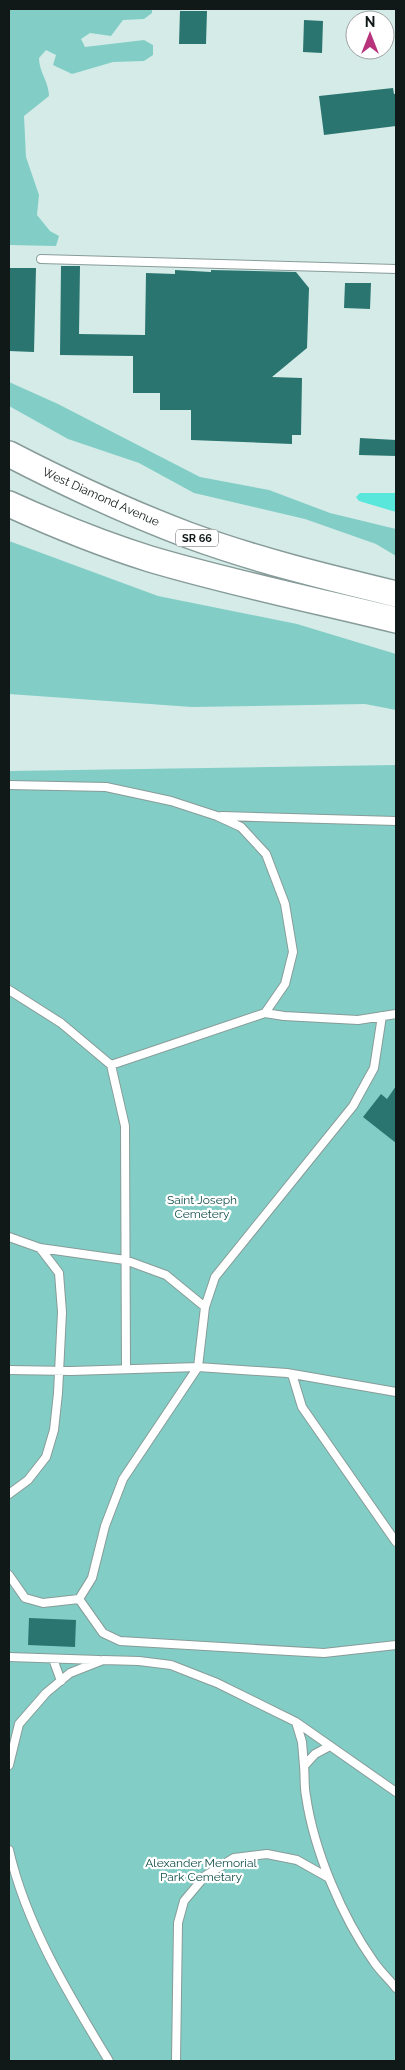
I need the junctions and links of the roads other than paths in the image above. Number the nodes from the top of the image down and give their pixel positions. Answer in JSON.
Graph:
{"nodes":[{"id":1,"x":41,"y":259,"type":"dead end"},
{"id":2,"x":396,"y":269,"type":"edge"},
{"id":3,"x":9,"y":454,"type":"edge"},
{"id":4,"x":9,"y":504,"type":"edge"},
{"id":5,"x":396,"y":594,"type":"edge"},
{"id":6,"x":396,"y":620,"type":"edge"},
{"id":7,"x":9,"y":785,"type":"edge"},
{"id":8,"x":217,"y":816,"type":"junction"},
{"id":9,"x":396,"y":821,"type":"edge"},
{"id":10,"x":9,"y":990,"type":"edge"},
{"id":11,"x":265,"y":1013,"type":"junction"},
{"id":12,"x":396,"y":1014,"type":"edge"},
{"id":13,"x":382,"y":1016,"type":"junction"},
{"id":14,"x":111,"y":1065,"type":"junction"},
{"id":15,"x":9,"y":1237,"type":"edge"},
{"id":16,"x":40,"y":1248,"type":"junction"},
{"id":17,"x":125,"y":1260,"type":"junction"},
{"id":18,"x":205,"y":1307,"type":"junction"},
{"id":19,"x":198,"y":1367,"type":"junction"},
{"id":20,"x":126,"y":1369,"type":"junction"},
{"id":21,"x":9,"y":1370,"type":"edge"},
{"id":22,"x":57,"y":1371,"type":"junction"},
{"id":23,"x":292,"y":1374,"type":"junction"},
{"id":24,"x":396,"y":1392,"type":"edge"},
{"id":25,"x":9,"y":1494,"type":"edge"},
{"id":26,"x":396,"y":1542,"type":"edge"},
{"id":27,"x":9,"y":1575,"type":"edge"},
{"id":28,"x":79,"y":1599,"type":"junction"},
{"id":29,"x":396,"y":1645,"type":"edge"},
{"id":30,"x":9,"y":1657,"type":"edge"},
{"id":31,"x":53,"y":1659,"type":"junction"},
{"id":32,"x":102,"y":1660,"type":"junction"},
{"id":33,"x":61,"y":1680,"type":"junction"},
{"id":34,"x":296,"y":1722,"type":"junction"},
{"id":35,"x":330,"y":1746,"type":"junction"},
{"id":36,"x":9,"y":1765,"type":"edge"},
{"id":37,"x":304,"y":1766,"type":"junction"},
{"id":38,"x":396,"y":1792,"type":"edge"},
{"id":39,"x":9,"y":1850,"type":"edge"},
{"id":40,"x":329,"y":1878,"type":"junction"},
{"id":41,"x":18,"y":1885,"type":"junction"},
{"id":42,"x":9,"y":1889,"type":"edge"},
{"id":43,"x":396,"y":1988,"type":"edge"},
{"id":44,"x":108,"y":2061,"type":"edge"},
{"id":45,"x":176,"y":2061,"type":"edge"}],
"edges":[{"from":1,"to":2,"type":"lane"},
{"from":3,"to":5,"type":"main road","name":"West Diamond Avenue","number":"SR 66"},
{"from":4,"to":6,"type":"main road"},
{"from":7,"to":8,"type":"lane"},
{"from":8,"to":9,"type":"lane"},
{"from":8,"to":11,"type":"lane"},
{"from":10,"to":14,"type":"lane"},
{"from":11,"to":13,"type":"lane"},
{"from":11,"to":14,"type":"lane"},
{"from":12,"to":13,"type":"lane"},
{"from":13,"to":18,"type":"lane"},
{"from":14,"to":17,"type":"lane"},
{"from":15,"to":16,"type":"lane"},
{"from":16,"to":17,"type":"lane"},
{"from":16,"to":22,"type":"lane"},
{"from":17,"to":18,"type":"lane"},
{"from":17,"to":20,"type":"lane"},
{"from":18,"to":19,"type":"lane"},
{"from":19,"to":20,"type":"lane"},
{"from":19,"to":23,"type":"lane"},
{"from":19,"to":28,"type":"lane"},
{"from":20,"to":22,"type":"lane"},
{"from":21,"to":22,"type":"lane"},
{"from":22,"to":25,"type":"lane"},
{"from":23,"to":24,"type":"lane"},
{"from":23,"to":26,"type":"lane"},
{"from":27,"to":28,"type":"lane"},
{"from":28,"to":29,"type":"lane"},
{"from":30,"to":31,"type":"lane"},
{"from":31,"to":32,"type":"lane"},
{"from":31,"to":33,"type":"lane"},
{"from":32,"to":33,"type":"lane"},
{"from":32,"to":34,"type":"lane"},
{"from":33,"to":36,"type":"lane"},
{"from":34,"to":35,"type":"lane"},
{"from":34,"to":37,"type":"lane"},
{"from":35,"to":37,"type":"lane"},
{"from":35,"to":38,"type":"lane"},
{"from":37,"to":40,"type":"lane"},
{"from":39,"to":41,"type":"lane"},
{"from":40,"to":43,"type":"lane"},
{"from":40,"to":45,"type":"lane"},
{"from":41,"to":42,"type":"lane"},
{"from":41,"to":44,"type":"lane"}]}
